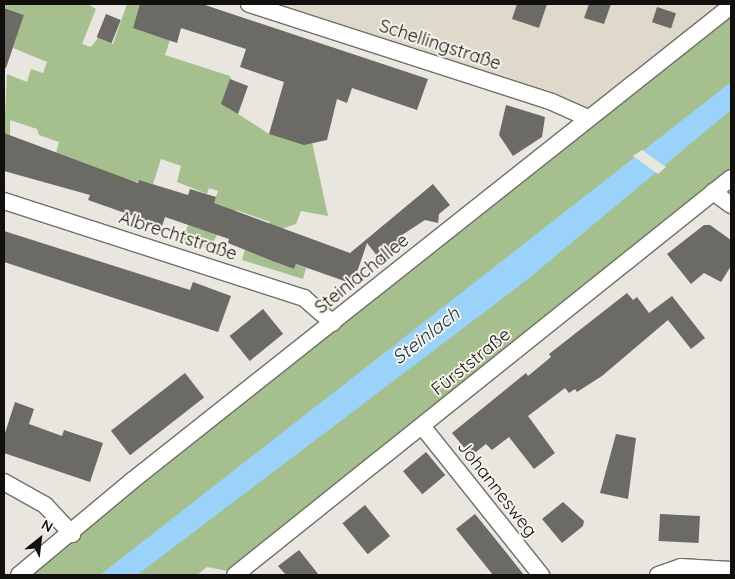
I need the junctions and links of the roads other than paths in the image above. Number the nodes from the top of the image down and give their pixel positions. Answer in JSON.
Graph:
{"nodes":[{"id":1,"x":249,"y":4,"type":"edge"},
{"id":2,"x":731,"y":6,"type":"edge"},
{"id":3,"x":588,"y":118,"type":"junction"},
{"id":4,"x":731,"y":178,"type":"edge"},
{"id":5,"x":713,"y":192,"type":"junction"},
{"id":6,"x":4,"y":201,"type":"edge"},
{"id":7,"x":731,"y":205,"type":"edge"},
{"id":8,"x":333,"y":323,"type":"junction"},
{"id":9,"x":422,"y":426,"type":"junction"},
{"id":10,"x":4,"y":482,"type":"edge"},
{"id":11,"x":72,"y":534,"type":"junction"},
{"id":12,"x":731,"y":570,"type":"edge"},
{"id":13,"x":19,"y":575,"type":"edge"},
{"id":14,"x":235,"y":575,"type":"edge"},
{"id":15,"x":541,"y":575,"type":"edge"},
{"id":16,"x":658,"y":575,"type":"edge"}],
"edges":[{"from":1,"to":3,"type":"street","name":"Schellingstraße"},
{"from":2,"to":3,"type":"street","name":"Steinlachallee"},
{"from":3,"to":8,"type":"street","name":"Steinlachallee"},
{"from":4,"to":5,"type":"street","name":"Fürststraße"},
{"from":5,"to":7,"type":"street"},
{"from":5,"to":9,"type":"street","name":"Fürststraße"},
{"from":6,"to":8,"type":"street","name":"Albrechtstraße"},
{"from":8,"to":11,"type":"street","name":"Steinlachallee"},
{"from":9,"to":14,"type":"street","name":"Fürststraße"},
{"from":9,"to":15,"type":"street","name":"Johannesweg"},
{"from":10,"to":11,"type":"street"},
{"from":11,"to":13,"type":"street","name":"Steinlachallee"},
{"from":12,"to":16,"type":"street"}]}
